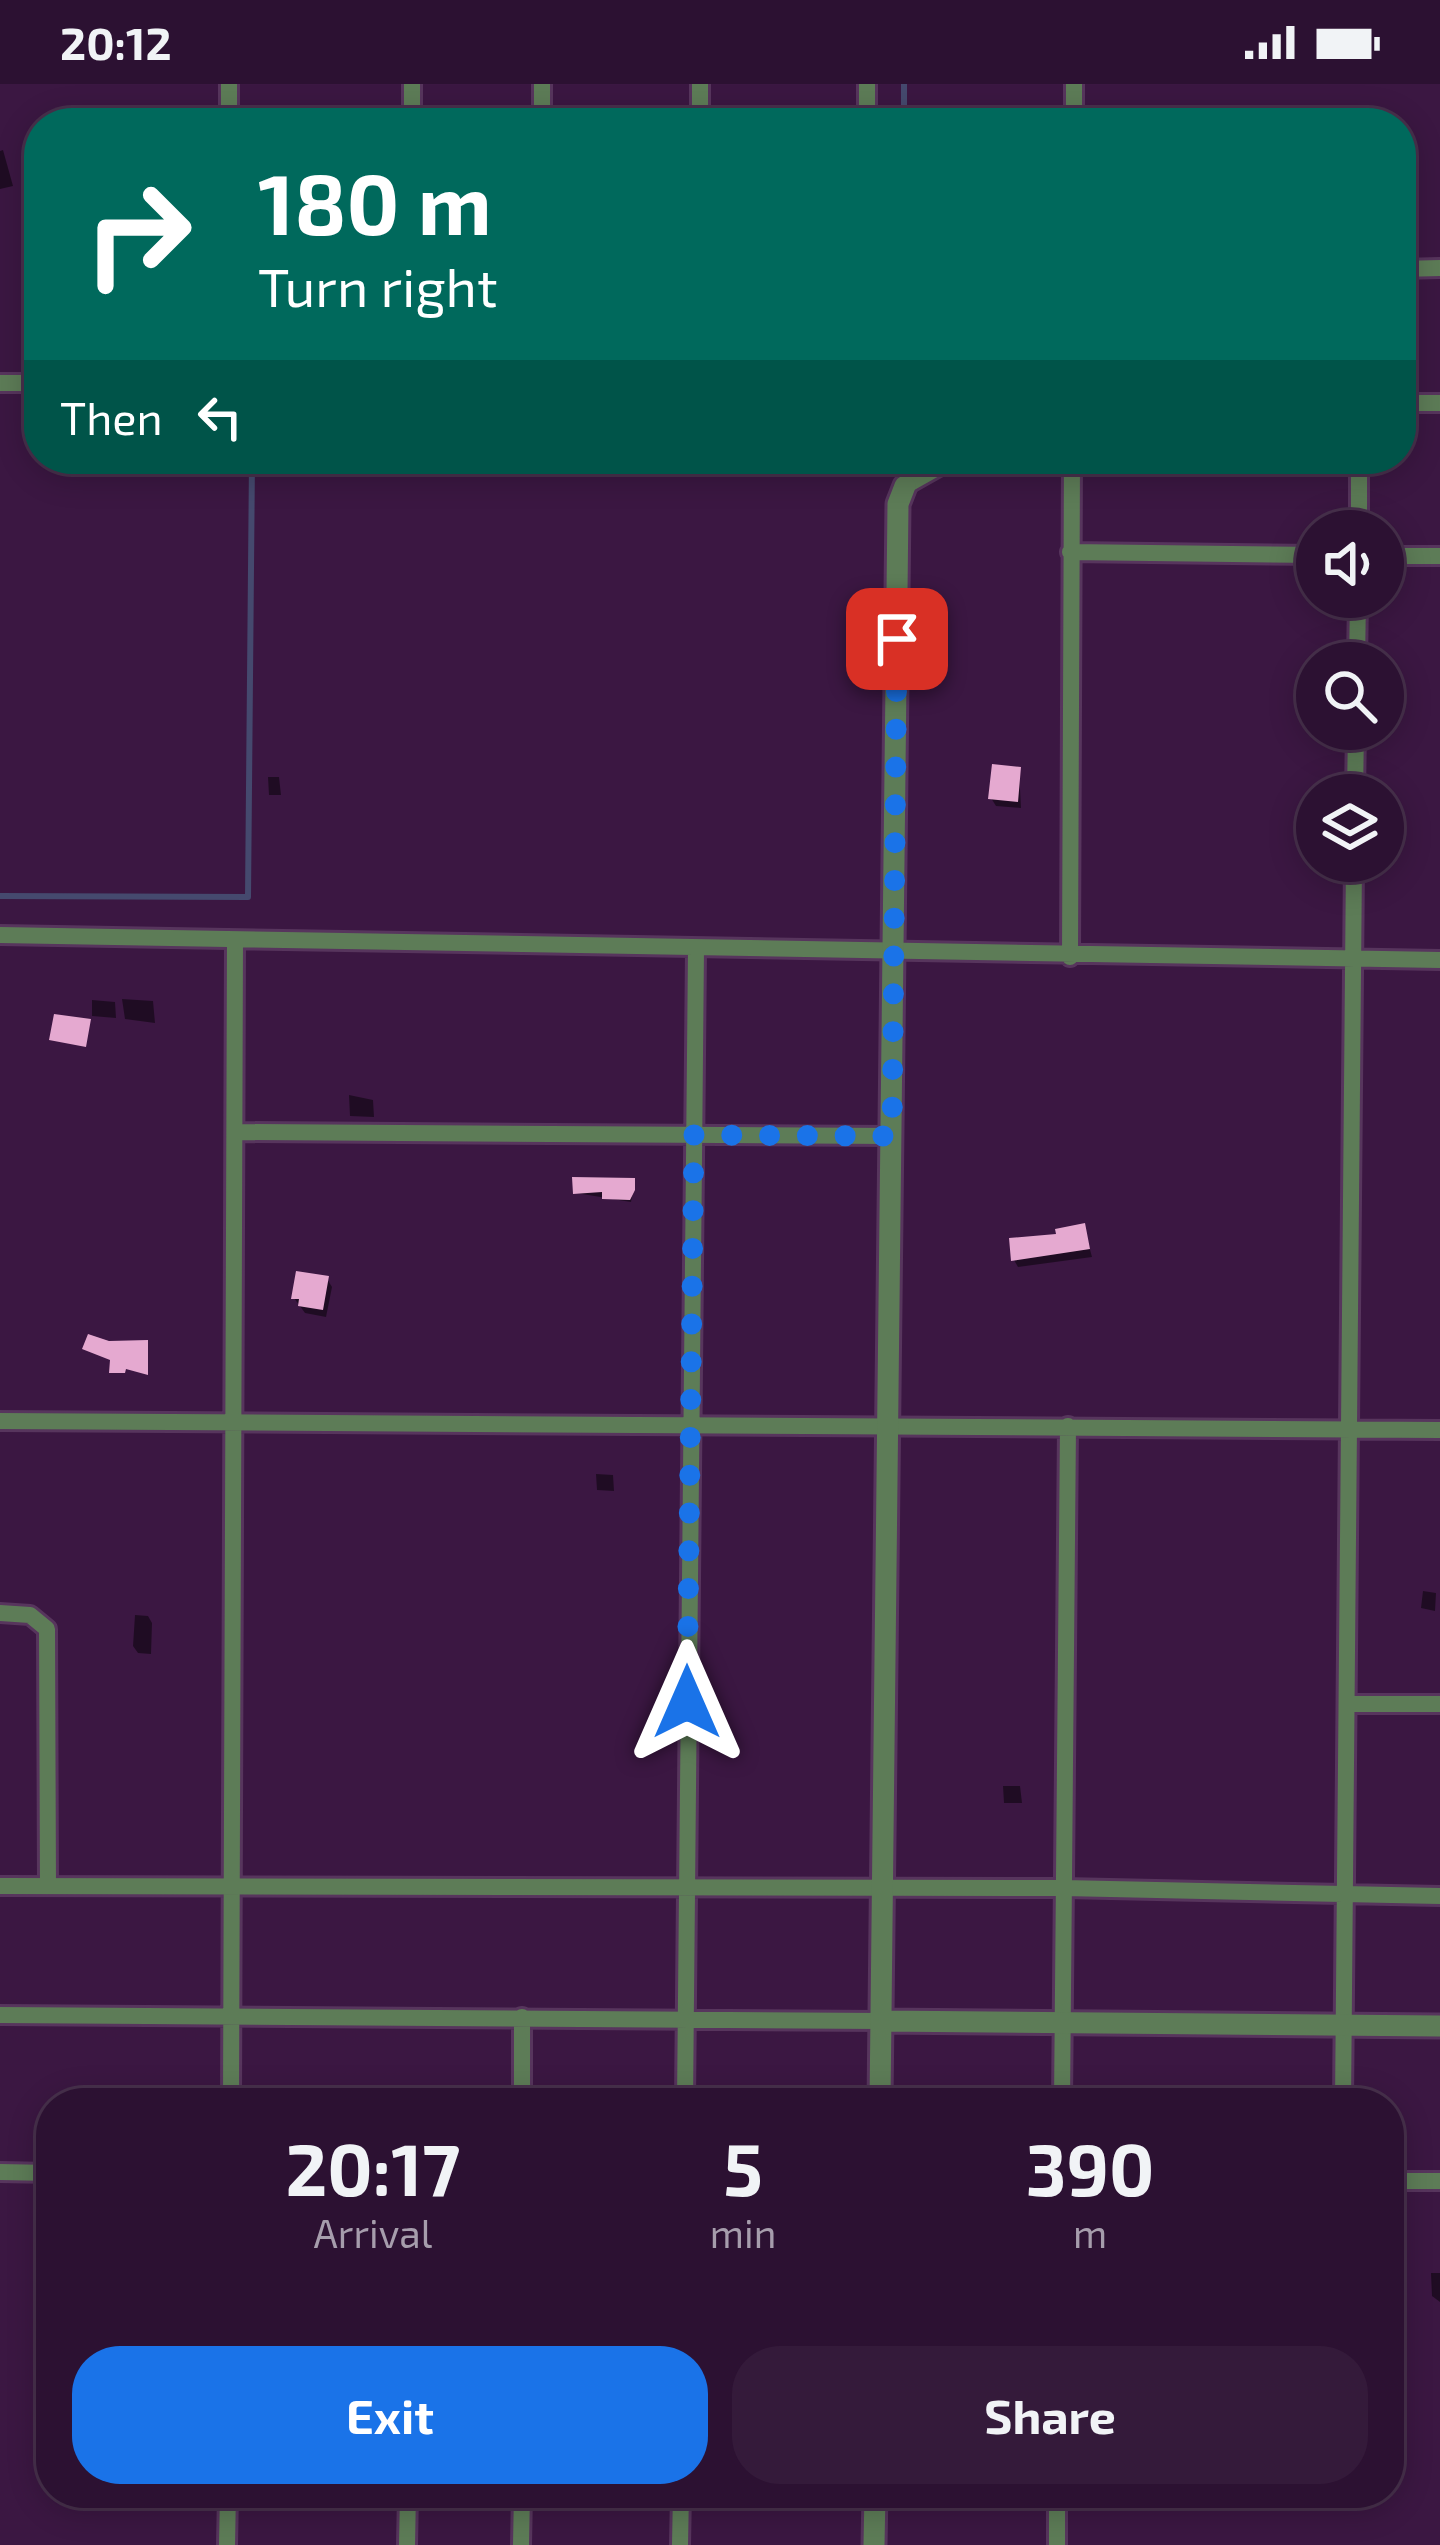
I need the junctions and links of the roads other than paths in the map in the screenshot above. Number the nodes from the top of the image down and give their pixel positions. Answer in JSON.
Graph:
{"nodes":[{"id":1,"x":926,"y":474,"type":"edge"},
{"id":2,"x":1072,"y":474,"type":"edge"},
{"id":3,"x":1359,"y":474,"type":"edge"},
{"id":4,"x":905,"y":486,"type":"joint"},
{"id":5,"x":1359,"y":510,"type":"edge"},
{"id":6,"x":1070,"y":552,"type":"junction"},
{"id":7,"x":1296,"y":555,"type":"edge"},
{"id":8,"x":1404,"y":556,"type":"edge"},
{"id":9,"x":1440,"y":556,"type":"edge"},
{"id":10,"x":1354,"y":882,"type":"edge"},
{"id":11,"x":0,"y":935,"type":"edge"},
{"id":12,"x":236,"y":941,"type":"junction"},
{"id":13,"x":696,"y":950,"type":"junction"},
{"id":14,"x":895,"y":953,"type":"junction"},
{"id":15,"x":1070,"y":957,"type":"junction"},
{"id":16,"x":1440,"y":960,"type":"edge"},
{"id":17,"x":1352,"y":961,"type":"junction"},
{"id":18,"x":235,"y":1132,"type":"junction"},
{"id":19,"x":694,"y":1135,"type":"junction"},
{"id":20,"x":892,"y":1136,"type":"junction"},
{"id":21,"x":0,"y":1420,"type":"edge"},
{"id":22,"x":233,"y":1422,"type":"junction"},
{"id":23,"x":689,"y":1426,"type":"junction"},
{"id":24,"x":888,"y":1426,"type":"junction"},
{"id":25,"x":1068,"y":1426,"type":"junction"},
{"id":26,"x":1349,"y":1430,"type":"junction"},
{"id":27,"x":1440,"y":1430,"type":"edge"},
{"id":28,"x":0,"y":1613,"type":"edge"},
{"id":29,"x":1347,"y":1704,"type":"junction"},
{"id":30,"x":1440,"y":1704,"type":"edge"},
{"id":31,"x":0,"y":1886,"type":"edge"},
{"id":32,"x":48,"y":1886,"type":"junction"},
{"id":33,"x":686,"y":1886,"type":"junction"},
{"id":34,"x":232,"y":1888,"type":"junction"},
{"id":35,"x":883,"y":1888,"type":"junction"},
{"id":36,"x":1064,"y":1888,"type":"junction"},
{"id":37,"x":1346,"y":1896,"type":"junction"},
{"id":38,"x":1440,"y":1896,"type":"edge"},
{"id":39,"x":232,"y":2014,"type":"junction"},
{"id":40,"x":0,"y":2015,"type":"edge"},
{"id":41,"x":522,"y":2017,"type":"junction"},
{"id":42,"x":686,"y":2019,"type":"junction"},
{"id":43,"x":881,"y":2020,"type":"junction"},
{"id":44,"x":1062,"y":2021,"type":"junction"},
{"id":45,"x":1343,"y":2025,"type":"junction"},
{"id":46,"x":1440,"y":2026,"type":"edge"},
{"id":47,"x":231,"y":2088,"type":"edge"},
{"id":48,"x":522,"y":2088,"type":"edge"},
{"id":49,"x":686,"y":2088,"type":"edge"},
{"id":50,"x":880,"y":2088,"type":"edge"},
{"id":51,"x":1061,"y":2088,"type":"edge"},
{"id":52,"x":1343,"y":2088,"type":"edge"},
{"id":53,"x":0,"y":2172,"type":"edge"},
{"id":54,"x":36,"y":2173,"type":"edge"},
{"id":55,"x":1404,"y":2180,"type":"edge"},
{"id":56,"x":1440,"y":2181,"type":"edge"},
{"id":57,"x":228,"y":2508,"type":"edge"},
{"id":58,"x":408,"y":2508,"type":"edge"},
{"id":59,"x":522,"y":2508,"type":"edge"},
{"id":60,"x":681,"y":2508,"type":"edge"},
{"id":61,"x":874,"y":2508,"type":"edge"},
{"id":62,"x":1058,"y":2508,"type":"edge"},
{"id":63,"x":227,"y":2545,"type":"edge"},
{"id":64,"x":407,"y":2545,"type":"edge"},
{"id":65,"x":521,"y":2545,"type":"edge"},
{"id":66,"x":680,"y":2545,"type":"edge"},
{"id":67,"x":874,"y":2545,"type":"edge"},
{"id":68,"x":1057,"y":2545,"type":"edge"}],
"edges":[{"from":1,"to":4,"type":"street"},
{"from":2,"to":6,"type":"street"},
{"from":3,"to":5,"type":"street"},
{"from":4,"to":14,"type":"street"},
{"from":6,"to":7,"type":"street"},
{"from":6,"to":15,"type":"street"},
{"from":8,"to":9,"type":"street"},
{"from":10,"to":17,"type":"street"},
{"from":11,"to":12,"type":"street"},
{"from":12,"to":13,"type":"street"},
{"from":12,"to":18,"type":"street"},
{"from":13,"to":14,"type":"street"},
{"from":13,"to":19,"type":"street"},
{"from":14,"to":15,"type":"street"},
{"from":14,"to":20,"type":"street"},
{"from":15,"to":17,"type":"street"},
{"from":16,"to":17,"type":"street"},
{"from":17,"to":26,"type":"street"},
{"from":18,"to":19,"type":"street"},
{"from":18,"to":22,"type":"street"},
{"from":19,"to":20,"type":"street"},
{"from":19,"to":23,"type":"street"},
{"from":20,"to":24,"type":"street"},
{"from":21,"to":22,"type":"street"},
{"from":22,"to":23,"type":"street"},
{"from":22,"to":34,"type":"street"},
{"from":23,"to":24,"type":"street"},
{"from":23,"to":33,"type":"street"},
{"from":24,"to":25,"type":"street"},
{"from":24,"to":35,"type":"street"},
{"from":25,"to":26,"type":"street"},
{"from":25,"to":36,"type":"street"},
{"from":26,"to":27,"type":"street"},
{"from":26,"to":29,"type":"street"},
{"from":28,"to":32,"type":"street"},
{"from":29,"to":30,"type":"street"},
{"from":29,"to":37,"type":"street"},
{"from":31,"to":32,"type":"street"},
{"from":32,"to":34,"type":"street"},
{"from":33,"to":34,"type":"street"},
{"from":33,"to":35,"type":"street"},
{"from":33,"to":42,"type":"street"},
{"from":34,"to":39,"type":"street"},
{"from":35,"to":36,"type":"street"},
{"from":35,"to":43,"type":"street"},
{"from":36,"to":37,"type":"street"},
{"from":36,"to":44,"type":"street"},
{"from":37,"to":38,"type":"street"},
{"from":37,"to":45,"type":"street"},
{"from":39,"to":40,"type":"street"},
{"from":39,"to":41,"type":"street"},
{"from":39,"to":47,"type":"street"},
{"from":41,"to":42,"type":"street"},
{"from":41,"to":48,"type":"street"},
{"from":42,"to":43,"type":"street"},
{"from":42,"to":49,"type":"street"},
{"from":43,"to":44,"type":"street"},
{"from":43,"to":50,"type":"street"},
{"from":44,"to":45,"type":"street"},
{"from":44,"to":51,"type":"street"},
{"from":45,"to":46,"type":"street"},
{"from":45,"to":52,"type":"street"},
{"from":53,"to":54,"type":"street"},
{"from":55,"to":56,"type":"street"},
{"from":57,"to":63,"type":"street"},
{"from":58,"to":64,"type":"street"},
{"from":59,"to":65,"type":"street"},
{"from":60,"to":66,"type":"street"},
{"from":61,"to":67,"type":"street"},
{"from":62,"to":68,"type":"street"}]}
